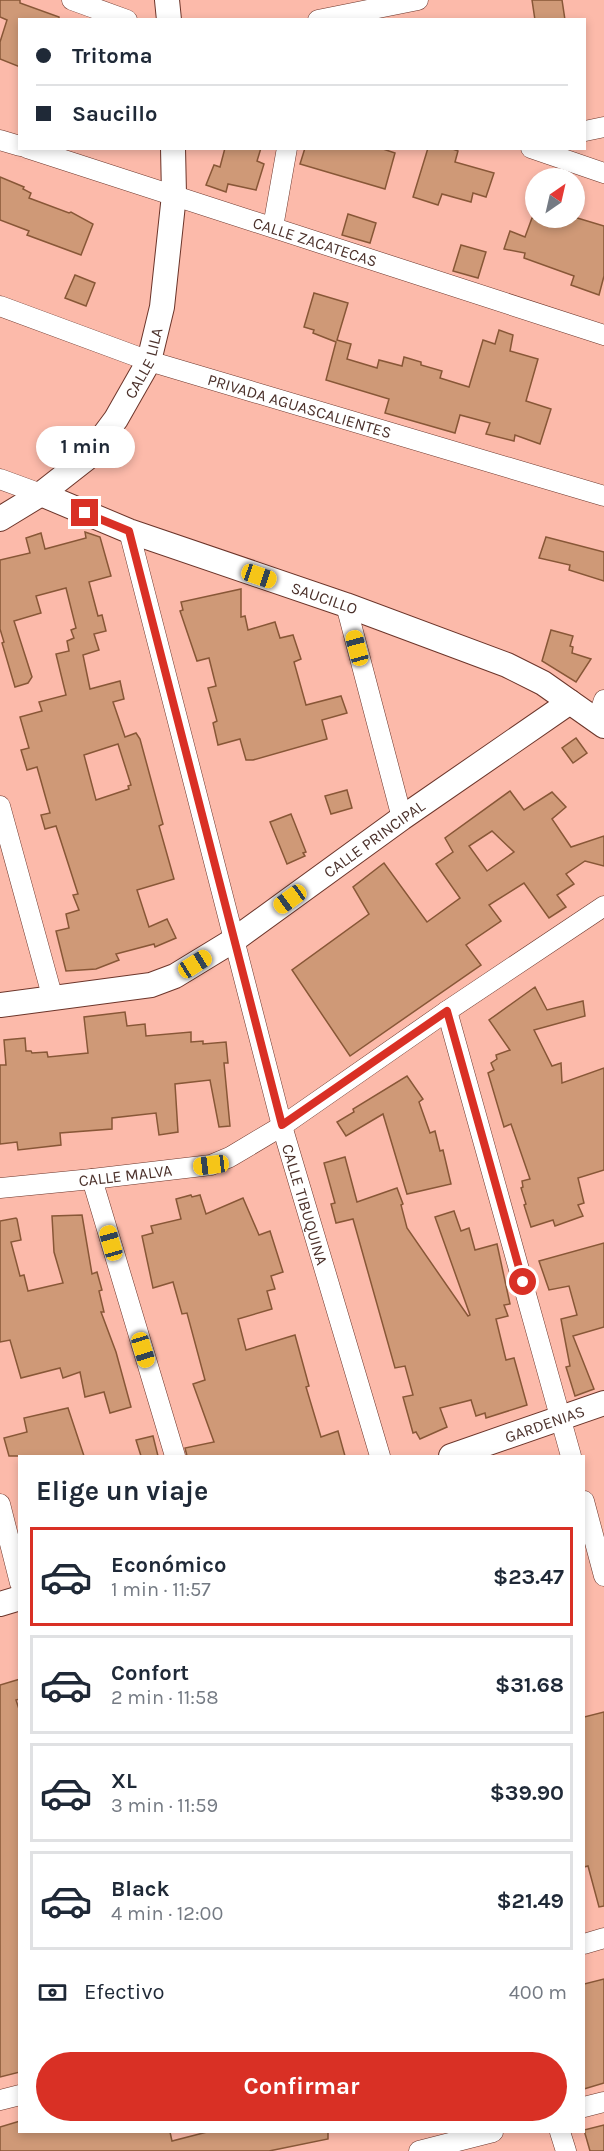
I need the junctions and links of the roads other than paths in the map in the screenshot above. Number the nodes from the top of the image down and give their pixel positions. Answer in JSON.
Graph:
{"nodes":[{"id":1,"x":72,"y":0,"type":"edge"},
{"id":2,"x":167,"y":0,"type":"edge"},
{"id":3,"x":418,"y":0,"type":"edge"},
{"id":4,"x":122,"y":18,"type":"edge"},
{"id":5,"x":169,"y":18,"type":"edge"},
{"id":6,"x":328,"y":18,"type":"edge"},
{"id":7,"x":604,"y":127,"type":"edge"},
{"id":8,"x":586,"y":131,"type":"edge"},
{"id":9,"x":0,"y":140,"type":"edge"},
{"id":10,"x":18,"y":145,"type":"edge"},
{"id":11,"x":33,"y":150,"type":"edge"},
{"id":12,"x":173,"y":150,"type":"edge"},
{"id":13,"x":287,"y":150,"type":"edge"},
{"id":14,"x":537,"y":150,"type":"edge"},
{"id":15,"x":604,"y":172,"type":"edge"},
{"id":16,"x":174,"y":195,"type":"junction"},
{"id":17,"x":273,"y":227,"type":"junction"},
{"id":18,"x":0,"y":306,"type":"edge"},
{"id":19,"x":604,"y":335,"type":"edge"},
{"id":20,"x":149,"y":361,"type":"junction"},
{"id":21,"x":0,"y":479,"type":"edge"},
{"id":22,"x":41,"y":494,"type":"junction"},
{"id":23,"x":604,"y":496,"type":"edge"},
{"id":24,"x":0,"y":519,"type":"edge"},
{"id":25,"x":129,"y":531,"type":"junction"},
{"id":26,"x":345,"y":605,"type":"junction"},
{"id":27,"x":570,"y":702,"type":"junction"},
{"id":28,"x":602,"y":716,"type":"edge"},
{"id":29,"x":0,"y":806,"type":"edge"},
{"id":30,"x":402,"y":818,"type":"junction"},
{"id":31,"x":604,"y":906,"type":"edge"},
{"id":32,"x":234,"y":940,"type":"junction"},
{"id":33,"x":53,"y":999,"type":"junction"},
{"id":34,"x":0,"y":1005,"type":"edge"},
{"id":35,"x":447,"y":1011,"type":"junction"},
{"id":36,"x":282,"y":1125,"type":"junction"},
{"id":37,"x":92,"y":1179,"type":"junction"},
{"id":38,"x":0,"y":1188,"type":"edge"},
{"id":39,"x":604,"y":1403,"type":"edge"},
{"id":40,"x":561,"y":1418,"type":"junction"},
{"id":41,"x":175,"y":1455,"type":"edge"},
{"id":42,"x":380,"y":1455,"type":"edge"},
{"id":43,"x":454,"y":1455,"type":"edge"},
{"id":44,"x":571,"y":1455,"type":"edge"},
{"id":45,"x":0,"y":1504,"type":"edge"},
{"id":46,"x":585,"y":1505,"type":"edge"},
{"id":47,"x":18,"y":1576,"type":"edge"},
{"id":48,"x":604,"y":1576,"type":"edge"},
{"id":49,"x":18,"y":1599,"type":"edge"},
{"id":50,"x":0,"y":1604,"type":"edge"},
{"id":51,"x":604,"y":1938,"type":"edge"},
{"id":52,"x":585,"y":1944,"type":"edge"},
{"id":53,"x":18,"y":2096,"type":"edge"},
{"id":54,"x":0,"y":2100,"type":"edge"},
{"id":55,"x":604,"y":2102,"type":"edge"},
{"id":56,"x":585,"y":2107,"type":"edge"},
{"id":57,"x":489,"y":2133,"type":"edge"},
{"id":58,"x":560,"y":2133,"type":"edge"},
{"id":59,"x":419,"y":2151,"type":"edge"},
{"id":60,"x":566,"y":2151,"type":"edge"}],
"edges":[{"from":1,"to":4,"type":"street"},
{"from":2,"to":5,"type":"street"},
{"from":3,"to":6,"type":"street"},
{"from":7,"to":8,"type":"street"},
{"from":9,"to":10,"type":"street"},
{"from":11,"to":16,"type":"street","name":"CALLE ZACATECAS"},
{"from":12,"to":16,"type":"street","name":"CALLE LILA"},
{"from":13,"to":17,"type":"street"},
{"from":14,"to":15,"type":"street"},
{"from":16,"to":17,"type":"street","name":"CALLE ZACATECAS"},
{"from":16,"to":20,"type":"street","name":"CALLE LILA"},
{"from":17,"to":19,"type":"street","name":"CALLE ZACATECAS"},
{"from":18,"to":20,"type":"street","name":"PRIVADA AGUASCALIENTES"},
{"from":20,"to":22,"type":"street","name":"CALLE LILA"},
{"from":20,"to":23,"type":"street","name":"PRIVADA AGUASCALIENTES"},
{"from":21,"to":22,"type":"street","name":"SAUCILLO"},
{"from":22,"to":24,"type":"street","name":"CALLE LILA"},
{"from":22,"to":25,"type":"street","name":"SAUCILLO"},
{"from":25,"to":26,"type":"street","name":"SAUCILLO"},
{"from":25,"to":32,"type":"street","name":"CALLE TIBUQUINA"},
{"from":26,"to":27,"type":"street","name":"SAUCILLO"},
{"from":26,"to":30,"type":"street"},
{"from":27,"to":28,"type":"street","name":"SAUCILLO"},
{"from":27,"to":30,"type":"street","name":"CALLE PRINCIPAL"},
{"from":29,"to":33,"type":"street"},
{"from":30,"to":32,"type":"street","name":"CALLE PRINCIPAL"},
{"from":31,"to":35,"type":"street","name":"CALLE MALVA"},
{"from":32,"to":33,"type":"street","name":"CALLE PRINCIPAL"},
{"from":32,"to":36,"type":"street","name":"CALLE TIBUQUINA"},
{"from":33,"to":34,"type":"street","name":"CALLE PRINCIPAL"},
{"from":35,"to":36,"type":"street","name":"CALLE MALVA"},
{"from":35,"to":40,"type":"street"},
{"from":36,"to":37,"type":"street","name":"CALLE MALVA"},
{"from":36,"to":42,"type":"street","name":"CALLE TIBUQUINA"},
{"from":37,"to":38,"type":"street","name":"CALLE MALVA"},
{"from":37,"to":41,"type":"street"},
{"from":39,"to":40,"type":"street","name":"GARDENIAS"},
{"from":40,"to":43,"type":"street","name":"GARDENIAS"},
{"from":40,"to":44,"type":"street"},
{"from":45,"to":47,"type":"street"},
{"from":46,"to":48,"type":"street"},
{"from":49,"to":50,"type":"street"},
{"from":51,"to":52,"type":"street"},
{"from":53,"to":54,"type":"street"},
{"from":55,"to":56,"type":"street"},
{"from":57,"to":59,"type":"street"},
{"from":58,"to":60,"type":"street"}]}
